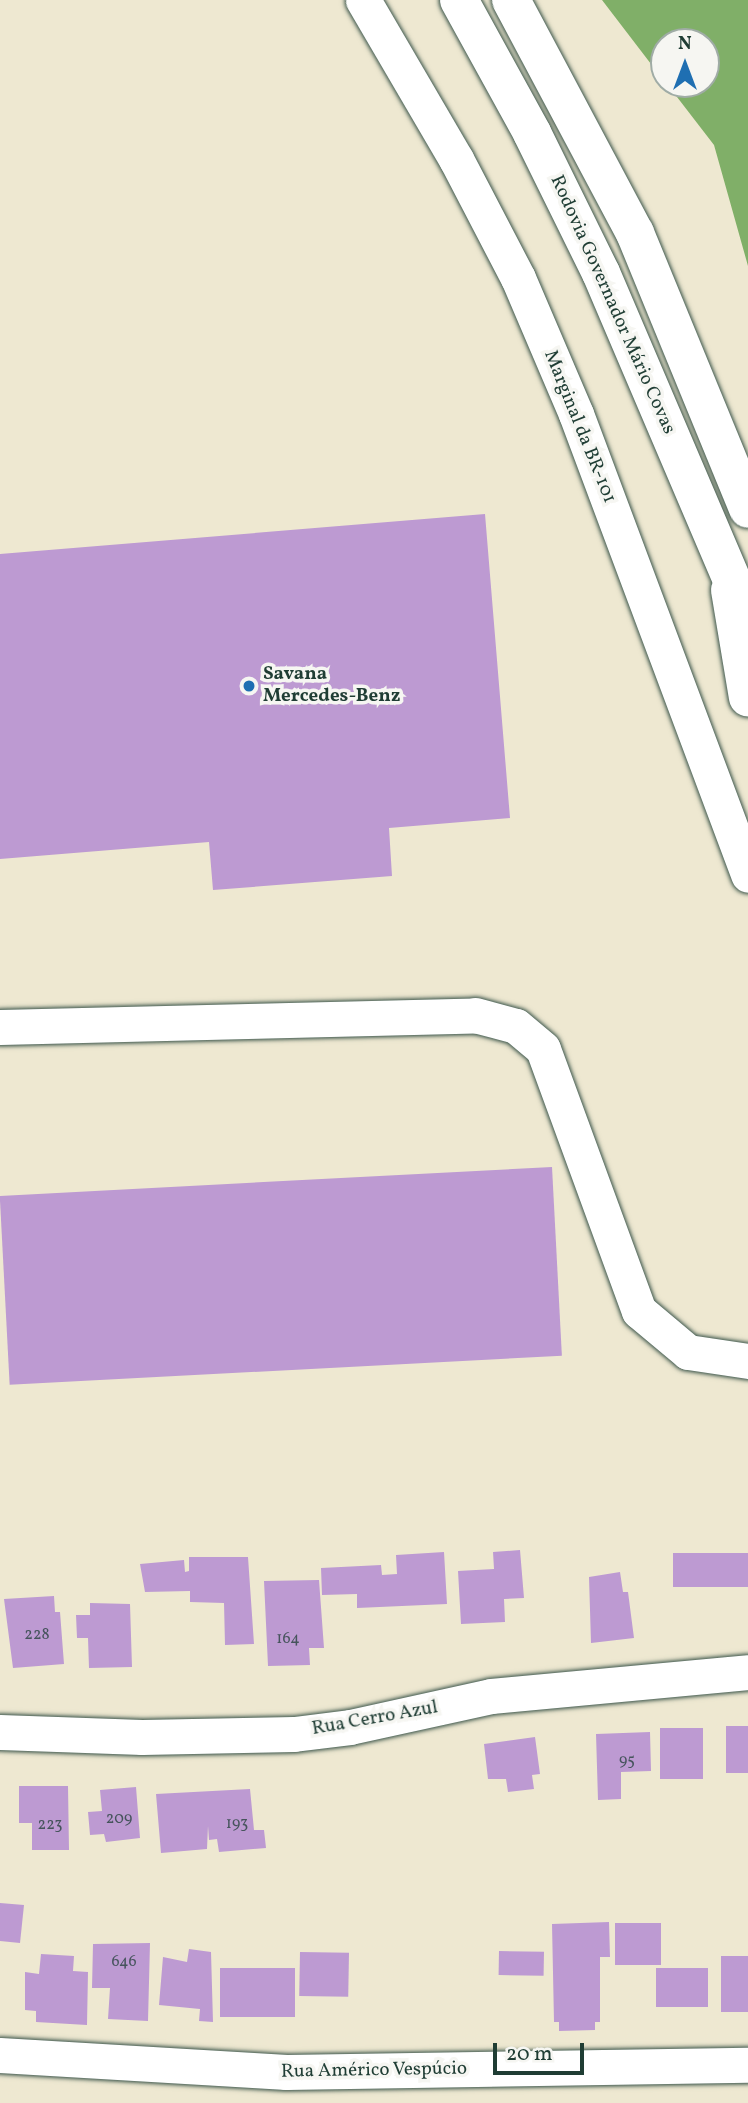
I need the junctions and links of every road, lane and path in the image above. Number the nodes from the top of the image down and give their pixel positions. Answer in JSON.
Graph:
{"nodes":[{"id":1,"x":363,"y":0,"type":"edge"},
{"id":2,"x":459,"y":0,"type":"edge"},
{"id":3,"x":511,"y":0,"type":"edge"},
{"id":4,"x":748,"y":509,"type":"edge"},
{"id":5,"x":725,"y":561,"type":"junction"},
{"id":6,"x":748,"y":618,"type":"edge"},
{"id":7,"x":748,"y":697,"type":"edge"},
{"id":8,"x":748,"y":875,"type":"edge"},
{"id":9,"x":0,"y":1027,"type":"edge"},
{"id":10,"x":742,"y":1354,"type":"edge"},
{"id":11,"x":748,"y":1672,"type":"edge"},
{"id":12,"x":0,"y":1732,"type":"edge"},
{"id":13,"x":0,"y":2055,"type":"edge"},
{"id":14,"x":748,"y":2066,"type":"edge"},
{"id":15,"x":253,"y":2087,"type":"edge"}],
"edges":[{"from":1,"to":8,"type":"street","name":"Marginal da BR-101"},
{"from":2,"to":5,"type":"highway","name":"Rodovia Governador Mário Covas"},
{"from":3,"to":4,"type":"highway"},
{"from":5,"to":6,"type":"highway","name":"Rodovia Governador Mário Covas"},
{"from":5,"to":7,"type":"highway"},
{"from":9,"to":10,"type":"street"},
{"from":11,"to":12,"type":"street","name":"Rua Cerro Azul"},
{"from":13,"to":15,"type":"street","name":"Rua Américo Vespúcio"},
{"from":14,"to":15,"type":"street","name":"Rua Américo Vespúcio"}]}
